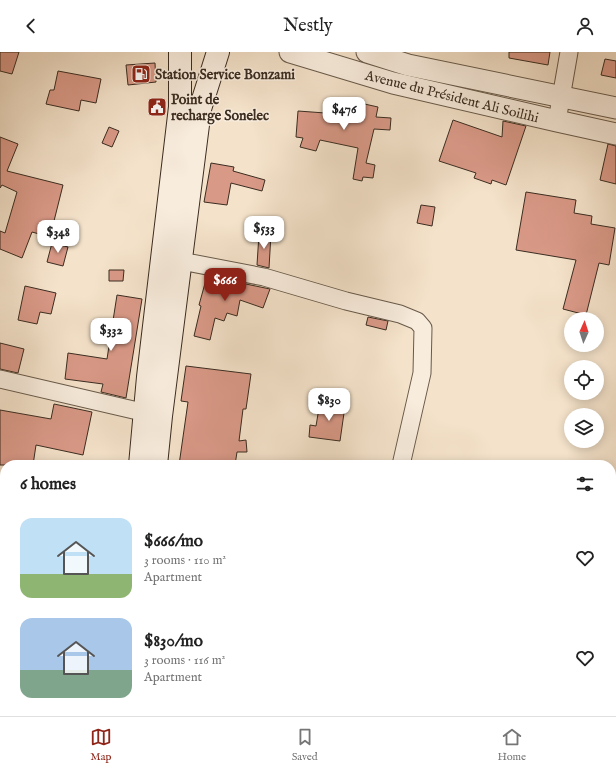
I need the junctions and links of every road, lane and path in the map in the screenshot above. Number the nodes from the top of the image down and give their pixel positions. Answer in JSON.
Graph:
{"nodes":[{"id":1,"x":180,"y":52,"type":"edge"},
{"id":2,"x":218,"y":52,"type":"edge"},
{"id":3,"x":290,"y":52,"type":"edge"},
{"id":4,"x":367,"y":52,"type":"edge"},
{"id":5,"x":569,"y":52,"type":"edge"},
{"id":6,"x":561,"y":97,"type":"junction"},
{"id":7,"x":616,"y":108,"type":"edge"},
{"id":8,"x":556,"y":121,"type":"junction"},
{"id":9,"x":616,"y":134,"type":"edge"},
{"id":10,"x":181,"y":261,"type":"junction"},
{"id":11,"x":0,"y":379,"type":"edge"},
{"id":12,"x":153,"y":415,"type":"junction"},
{"id":13,"x":141,"y":460,"type":"edge"},
{"id":14,"x":156,"y":460,"type":"edge"},
{"id":15,"x":402,"y":460,"type":"edge"}],
"edges":[{"from":1,"to":12,"type":"main road"},
{"from":2,"to":10,"type":"main road"},
{"from":3,"to":8,"type":"street","name":"Avenue du Président Ali Soilihi"},
{"from":4,"to":6,"type":"street","name":"Avenue du Président Ali Soilihi"},
{"from":5,"to":6,"type":"street"},
{"from":6,"to":7,"type":"street","name":"Avenue du Président Ali Soilihi"},
{"from":6,"to":8,"type":"street"},
{"from":8,"to":9,"type":"street","name":"Avenue du Président Ali Soilihi"},
{"from":10,"to":12,"type":"main road"},
{"from":10,"to":15,"type":"street"},
{"from":11,"to":12,"type":"street"},
{"from":12,"to":13,"type":"main road"},
{"from":12,"to":14,"type":"main road"}]}
